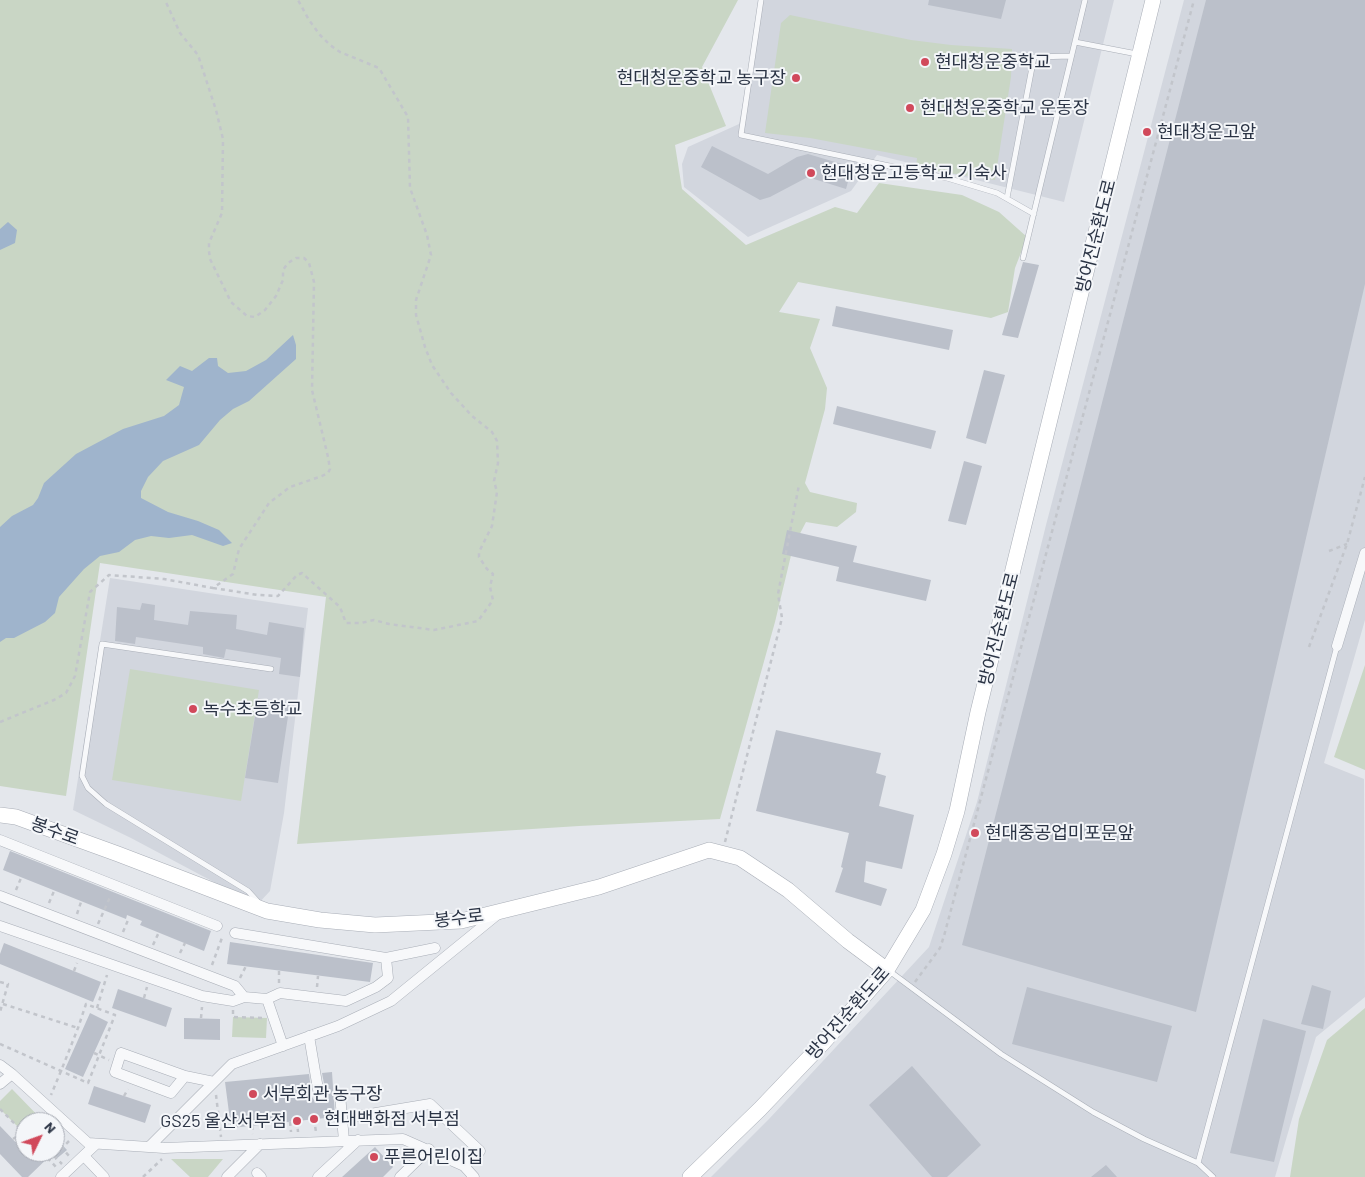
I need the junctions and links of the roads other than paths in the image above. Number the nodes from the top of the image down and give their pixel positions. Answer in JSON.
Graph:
{"nodes":[{"id":1,"x":760,"y":0,"type":"edge"},
{"id":2,"x":1085,"y":0,"type":"edge"},
{"id":3,"x":1153,"y":0,"type":"edge"},
{"id":4,"x":1075,"y":42,"type":"junction"},
{"id":5,"x":1140,"y":54,"type":"junction"},
{"id":6,"x":1071,"y":56,"type":"junction"},
{"id":7,"x":1007,"y":198,"type":"junction"},
{"id":8,"x":1034,"y":214,"type":"junction"},
{"id":9,"x":1022,"y":258,"type":"dead end"},
{"id":10,"x":1365,"y":553,"type":"edge"},
{"id":11,"x":1336,"y":646,"type":"joint"},
{"id":12,"x":271,"y":669,"type":"dead end"},
{"id":13,"x":0,"y":814,"type":"edge"},
{"id":14,"x":0,"y":840,"type":"edge"},
{"id":15,"x":0,"y":896,"type":"edge"},
{"id":16,"x":267,"y":911,"type":"junction"},
{"id":17,"x":500,"y":912,"type":"junction"},
{"id":18,"x":0,"y":926,"type":"edge"},
{"id":19,"x":435,"y":948,"type":"dead end"},
{"id":20,"x":386,"y":958,"type":"junction"},
{"id":21,"x":887,"y":970,"type":"junction"},
{"id":22,"x":244,"y":997,"type":"junction"},
{"id":23,"x":267,"y":999,"type":"junction"},
{"id":24,"x":309,"y":1036,"type":"junction"},
{"id":25,"x":283,"y":1046,"type":"junction"},
{"id":26,"x":0,"y":1065,"type":"edge"},
{"id":27,"x":12,"y":1074,"type":"junction"},
{"id":28,"x":185,"y":1076,"type":"junction"},
{"id":29,"x":214,"y":1082,"type":"junction"},
{"id":30,"x":0,"y":1084,"type":"edge"},
{"id":31,"x":340,"y":1094,"type":"dead end"},
{"id":32,"x":319,"y":1095,"type":"dead end"},
{"id":33,"x":358,"y":1116,"type":"dead end"},
{"id":34,"x":358,"y":1140,"type":"junction"},
{"id":35,"x":344,"y":1141,"type":"junction"},
{"id":36,"x":96,"y":1144,"type":"junction"},
{"id":37,"x":260,"y":1144,"type":"junction"},
{"id":38,"x":149,"y":1147,"type":"junction"},
{"id":39,"x":428,"y":1149,"type":"junction"},
{"id":40,"x":84,"y":1156,"type":"junction"},
{"id":41,"x":1198,"y":1163,"type":"junction"},
{"id":42,"x":464,"y":1166,"type":"junction"},
{"id":43,"x":62,"y":1176,"type":"edge"},
{"id":44,"x":104,"y":1177,"type":"edge"},
{"id":45,"x":228,"y":1177,"type":"edge"},
{"id":46,"x":318,"y":1177,"type":"edge"},
{"id":47,"x":400,"y":1177,"type":"edge"},
{"id":48,"x":474,"y":1177,"type":"edge"},
{"id":49,"x":690,"y":1177,"type":"edge"},
{"id":50,"x":1213,"y":1177,"type":"edge"}],
"edges":[{"from":1,"to":7,"type":"lane"},
{"from":2,"to":4,"type":"lane"},
{"from":3,"to":5,"type":"main road","name":"방어진순환도로"},
{"from":4,"to":5,"type":"lane"},
{"from":4,"to":6,"type":"lane"},
{"from":5,"to":21,"type":"main road","name":"방어진순환도로"},
{"from":6,"to":7,"type":"lane"},
{"from":6,"to":8,"type":"lane"},
{"from":7,"to":8,"type":"lane"},
{"from":8,"to":9,"type":"lane"},
{"from":10,"to":11,"type":"street"},
{"from":11,"to":41,"type":"lane"},
{"from":12,"to":16,"type":"lane"},
{"from":13,"to":16,"type":"main road","name":"봉수로"},
{"from":14,"to":20,"type":"street"},
{"from":15,"to":22,"type":"street"},
{"from":16,"to":17,"type":"main road","name":"봉수로"},
{"from":17,"to":21,"type":"main road","name":"봉수로"},
{"from":17,"to":24,"type":"street"},
{"from":18,"to":22,"type":"street"},
{"from":19,"to":20,"type":"street"},
{"from":20,"to":23,"type":"street"},
{"from":21,"to":41,"type":"lane"},
{"from":21,"to":49,"type":"main road","name":"방어진순환도로"},
{"from":22,"to":23,"type":"street"},
{"from":23,"to":25,"type":"street"},
{"from":24,"to":25,"type":"street"},
{"from":24,"to":32,"type":"street"},
{"from":25,"to":29,"type":"street"},
{"from":26,"to":27,"type":"street"},
{"from":27,"to":30,"type":"street"},
{"from":27,"to":36,"type":"street"},
{"from":28,"to":28,"type":"street"},
{"from":28,"to":29,"type":"street"},
{"from":29,"to":38,"type":"street"},
{"from":31,"to":35,"type":"street"},
{"from":33,"to":42,"type":"street"},
{"from":34,"to":35,"type":"street"},
{"from":34,"to":39,"type":"street"},
{"from":34,"to":46,"type":"street"},
{"from":35,"to":37,"type":"street"},
{"from":36,"to":38,"type":"street"},
{"from":36,"to":40,"type":"street"},
{"from":37,"to":38,"type":"street"},
{"from":37,"to":45,"type":"street"},
{"from":39,"to":42,"type":"street"},
{"from":39,"to":47,"type":"street"},
{"from":40,"to":43,"type":"street"},
{"from":40,"to":44,"type":"street"},
{"from":41,"to":50,"type":"lane"},
{"from":42,"to":48,"type":"street"}]}
